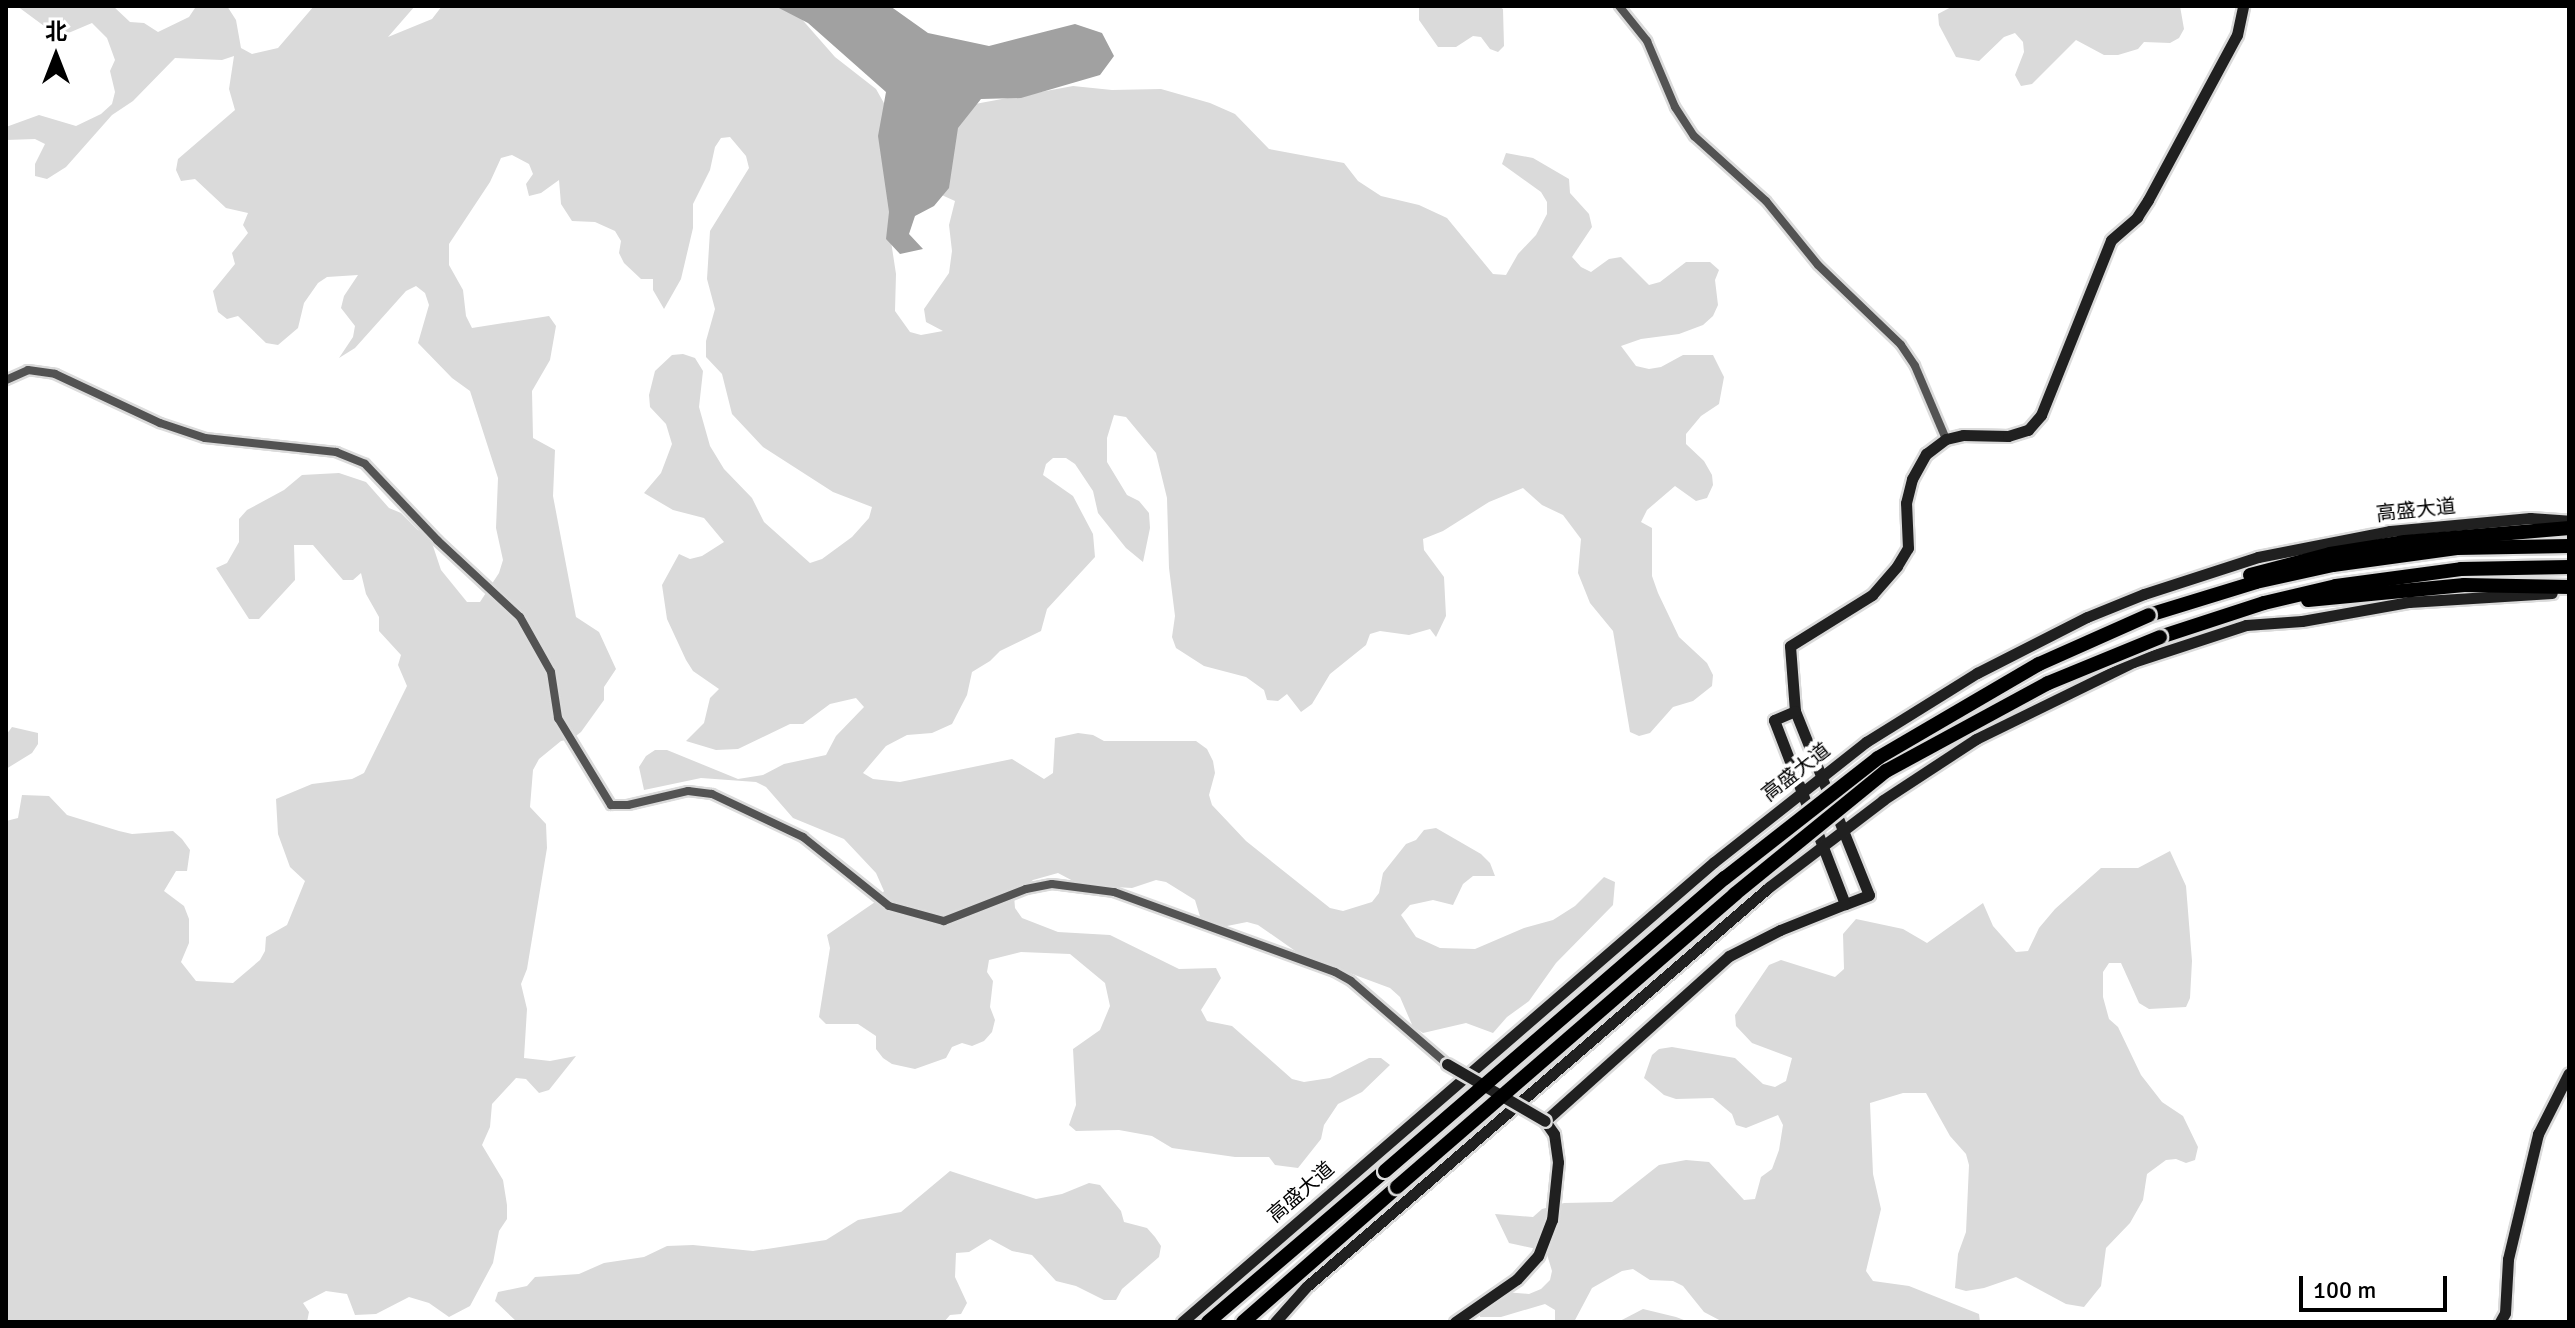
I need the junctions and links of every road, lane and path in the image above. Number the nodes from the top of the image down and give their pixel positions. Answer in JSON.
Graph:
{"nodes":[{"id":1,"x":1619,"y":6,"type":"edge"},
{"id":2,"x":2243,"y":6,"type":"edge"},
{"id":3,"x":6,"y":380,"type":"edge"},
{"id":4,"x":1946,"y":439,"type":"junction"},
{"id":5,"x":2569,"y":521,"type":"edge"},
{"id":6,"x":2569,"y":528,"type":"edge"},
{"id":7,"x":2569,"y":546,"type":"edge"},
{"id":8,"x":2569,"y":567,"type":"edge"},
{"id":9,"x":2569,"y":587,"type":"edge"},
{"id":10,"x":2569,"y":593,"type":"edge"},
{"id":11,"x":2264,"y":603,"type":"junction"},
{"id":12,"x":2181,"y":605,"type":"junction"},
{"id":13,"x":1795,"y":711,"type":"junction"},
{"id":14,"x":1822,"y":778,"type":"junction"},
{"id":15,"x":1803,"y":793,"type":"junction"},
{"id":16,"x":1844,"y":833,"type":"junction"},
{"id":17,"x":1823,"y":848,"type":"junction"},
{"id":18,"x":1845,"y":904,"type":"junction"},
{"id":19,"x":1447,"y":1064,"type":"joint"},
{"id":20,"x":2569,"y":1073,"type":"edge"},
{"id":21,"x":1545,"y":1121,"type":"junction"},
{"id":22,"x":1182,"y":1322,"type":"edge"},
{"id":23,"x":1208,"y":1322,"type":"edge"},
{"id":24,"x":1243,"y":1322,"type":"edge"},
{"id":25,"x":1275,"y":1322,"type":"edge"},
{"id":26,"x":1455,"y":1322,"type":"edge"},
{"id":27,"x":2500,"y":1322,"type":"edge"}],
"edges":[{"from":1,"to":4,"type":"street"},
{"from":2,"to":4,"type":"main road"},
{"from":3,"to":19,"type":"street"},
{"from":4,"to":13,"type":"main road"},
{"from":5,"to":14,"type":"main road","name":"高盛大道"},
{"from":6,"to":12,"type":"highway"},
{"from":7,"to":12,"type":"highway","name":"高盛大道"},
{"from":8,"to":11,"type":"highway"},
{"from":9,"to":11,"type":"highway"},
{"from":10,"to":16,"type":"main road"},
{"from":11,"to":24,"type":"highway","bridge":true},
{"from":12,"to":23,"type":"highway","name":"高盛大道","bridge":true},
{"from":13,"to":14,"type":"main road"},
{"from":13,"to":15,"type":"main road"},
{"from":14,"to":15,"type":"main road","name":"高盛大道"},
{"from":14,"to":16,"type":"main road"},
{"from":15,"to":17,"type":"main road"},
{"from":15,"to":22,"type":"main road","name":"高盛大道"},
{"from":16,"to":17,"type":"main road"},
{"from":16,"to":18,"type":"main road"},
{"from":17,"to":18,"type":"main road"},
{"from":17,"to":25,"type":"main road"},
{"from":18,"to":21,"type":"main road"},
{"from":19,"to":21,"type":"main road","bridge":true},
{"from":20,"to":27,"type":"main road"},
{"from":21,"to":26,"type":"main road"}]}
